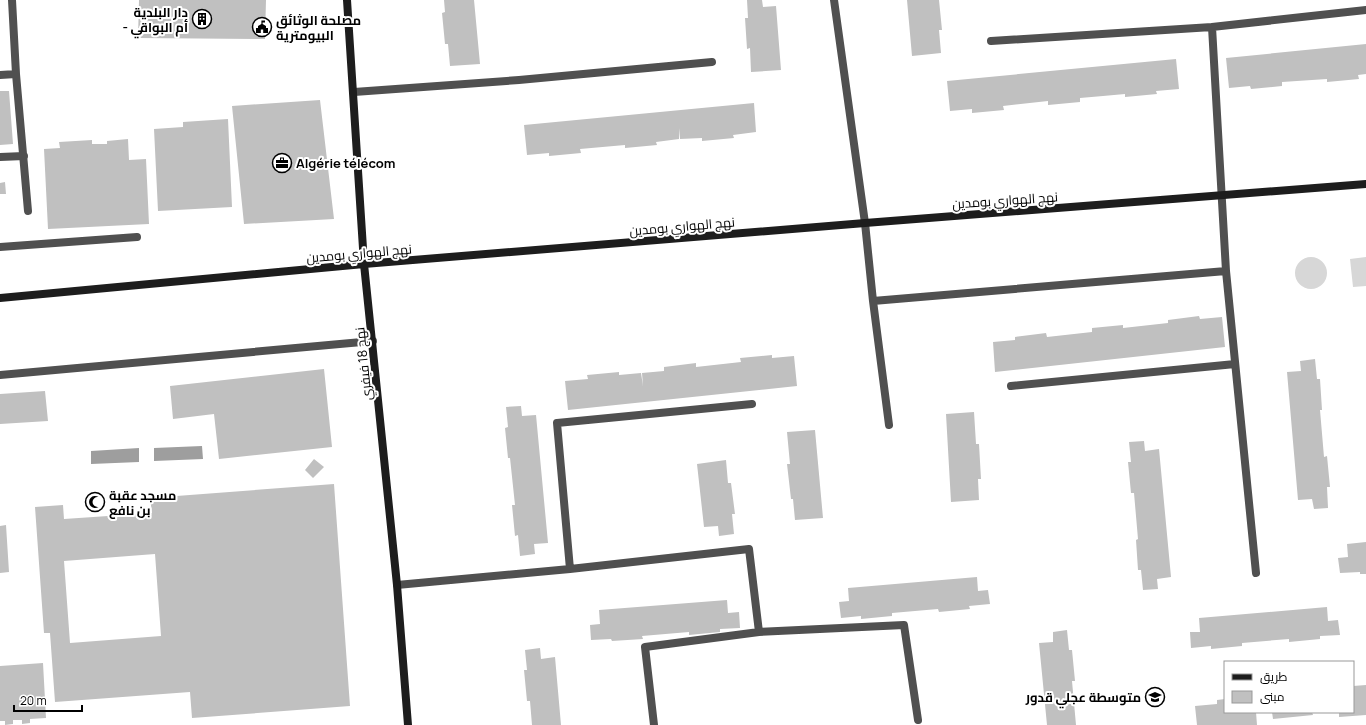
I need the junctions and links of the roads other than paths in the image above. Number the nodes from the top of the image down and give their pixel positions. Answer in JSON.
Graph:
{"nodes":[{"id":1,"x":12,"y":0,"type":"edge"},
{"id":2,"x":347,"y":0,"type":"edge"},
{"id":3,"x":834,"y":0,"type":"edge"},
{"id":4,"x":1366,"y":10,"type":"edge"},
{"id":5,"x":1212,"y":27,"type":"junction"},
{"id":6,"x":991,"y":41,"type":"dead end"},
{"id":7,"x":712,"y":62,"type":"dead end"},
{"id":8,"x":16,"y":74,"type":"junction"},
{"id":9,"x":0,"y":75,"type":"edge"},
{"id":10,"x":354,"y":92,"type":"junction"},
{"id":11,"x":24,"y":156,"type":"junction"},
{"id":12,"x":0,"y":157,"type":"edge"},
{"id":13,"x":1366,"y":184,"type":"edge"},
{"id":14,"x":1222,"y":195,"type":"junction"},
{"id":15,"x":28,"y":211,"type":"dead end"},
{"id":16,"x":865,"y":223,"type":"junction"},
{"id":17,"x":137,"y":237,"type":"dead end"},
{"id":18,"x":0,"y":247,"type":"edge"},
{"id":19,"x":364,"y":264,"type":"junction"},
{"id":20,"x":1226,"y":271,"type":"junction"},
{"id":21,"x":0,"y":298,"type":"edge"},
{"id":22,"x":873,"y":301,"type":"junction"},
{"id":23,"x":373,"y":341,"type":"junction"},
{"id":24,"x":1235,"y":364,"type":"junction"},
{"id":25,"x":0,"y":375,"type":"edge"},
{"id":26,"x":1011,"y":386,"type":"dead end"},
{"id":27,"x":752,"y":404,"type":"dead end"},
{"id":28,"x":889,"y":425,"type":"dead end"},
{"id":29,"x":570,"y":569,"type":"junction"},
{"id":30,"x":1256,"y":573,"type":"dead end"},
{"id":31,"x":397,"y":585,"type":"junction"},
{"id":32,"x":759,"y":632,"type":"junction"},
{"id":33,"x":918,"y":720,"type":"dead end"},
{"id":34,"x":408,"y":725,"type":"edge"},
{"id":35,"x":654,"y":725,"type":"edge"}],
"edges":[{"from":1,"to":8,"type":"street"},
{"from":2,"to":10,"type":"main road","name":"نهج 18 فيفري"},
{"from":3,"to":16,"type":"street"},
{"from":4,"to":5,"type":"street"},
{"from":5,"to":6,"type":"street"},
{"from":5,"to":14,"type":"street"},
{"from":7,"to":10,"type":"street"},
{"from":8,"to":9,"type":"street"},
{"from":8,"to":11,"type":"street"},
{"from":10,"to":19,"type":"main road","name":"نهج 18 فيفري"},
{"from":11,"to":12,"type":"street"},
{"from":11,"to":15,"type":"street"},
{"from":13,"to":14,"type":"main road","name":"نهج الهواري بومدين"},
{"from":14,"to":16,"type":"main road","name":"نهج الهواري بومدين"},
{"from":14,"to":20,"type":"street"},
{"from":16,"to":19,"type":"main road","name":"نهج الهواري بومدين"},
{"from":16,"to":22,"type":"street"},
{"from":17,"to":18,"type":"street"},
{"from":19,"to":21,"type":"main road","name":"نهج الهواري بومدين"},
{"from":19,"to":23,"type":"main road","name":"نهج 18 فيفري"},
{"from":20,"to":22,"type":"street"},
{"from":20,"to":24,"type":"street"},
{"from":22,"to":28,"type":"street"},
{"from":23,"to":25,"type":"street"},
{"from":23,"to":31,"type":"main road","name":"نهج 18 فيفري"},
{"from":24,"to":26,"type":"street"},
{"from":24,"to":30,"type":"street"},
{"from":27,"to":29,"type":"street"},
{"from":29,"to":31,"type":"street"},
{"from":29,"to":32,"type":"street"},
{"from":31,"to":34,"type":"main road","name":"نهج 18 فيفري"},
{"from":32,"to":33,"type":"street"},
{"from":32,"to":35,"type":"street"}]}
